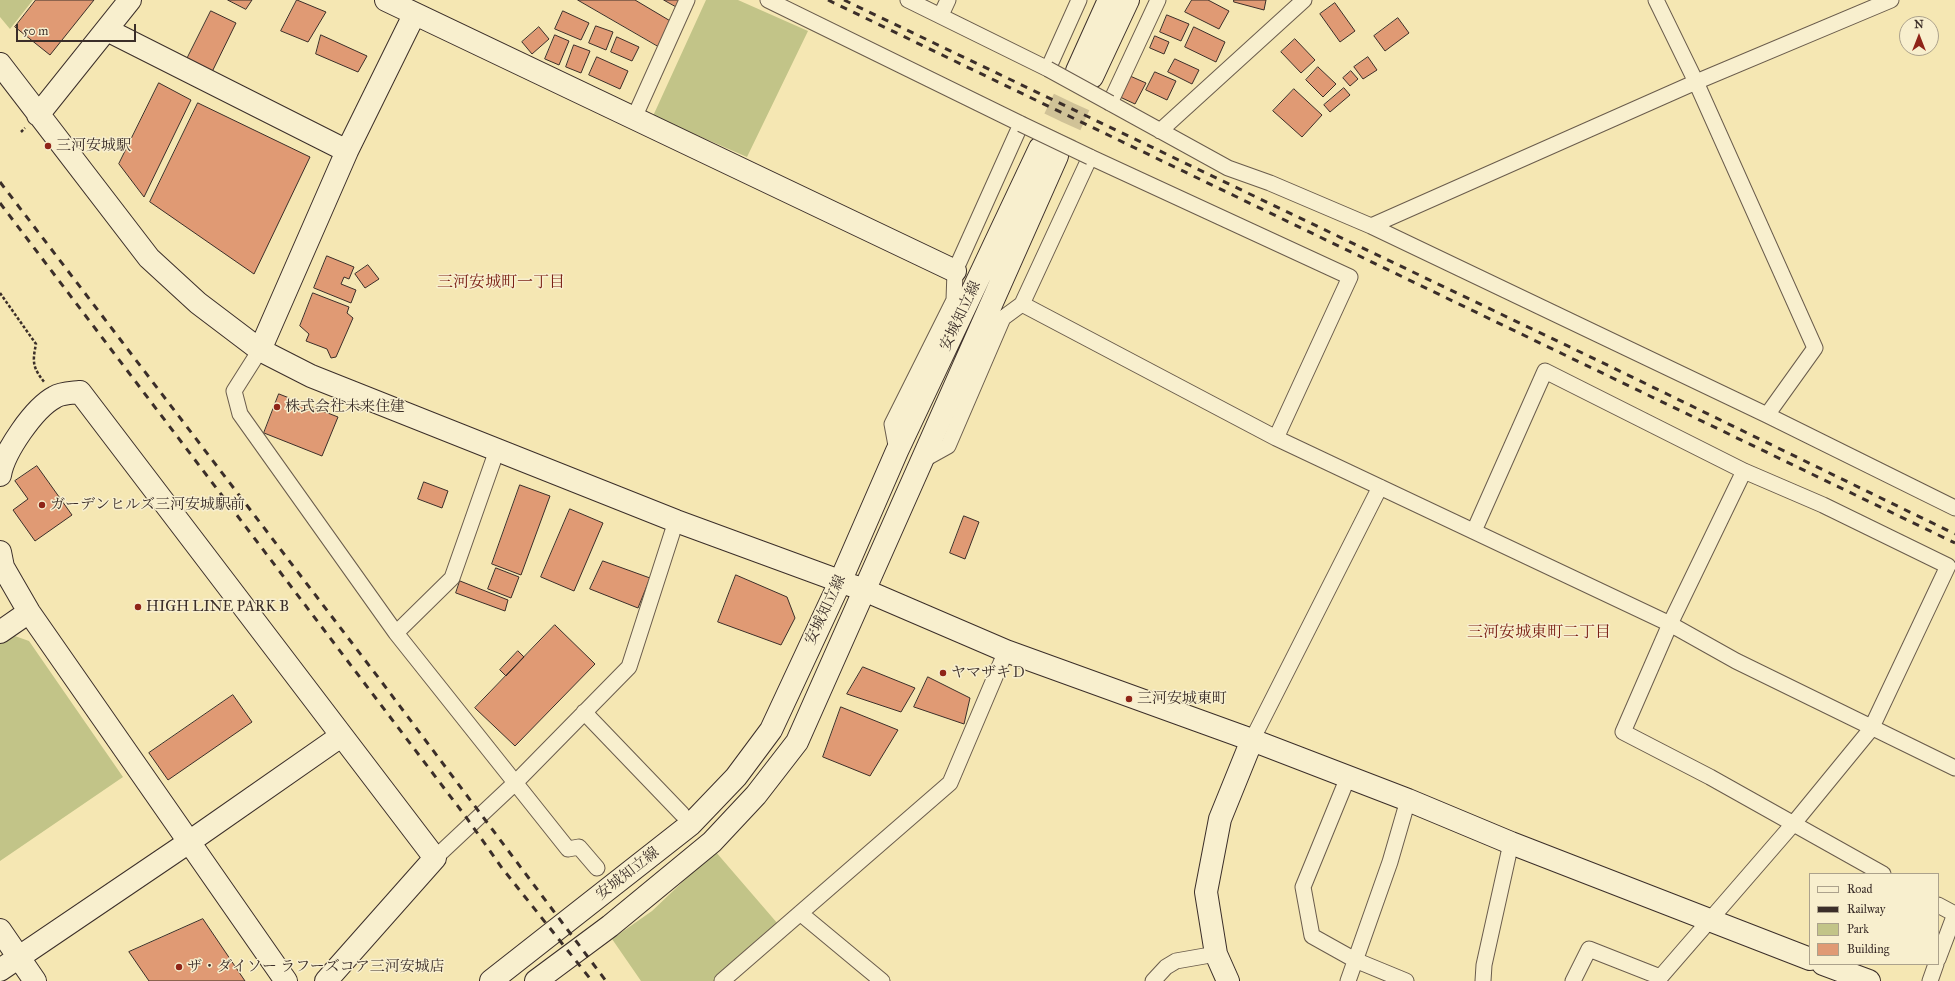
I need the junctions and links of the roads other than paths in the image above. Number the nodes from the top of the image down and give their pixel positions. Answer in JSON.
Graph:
{"nodes":[{"id":1,"x":130,"y":0,"type":"edge"},
{"id":2,"x":386,"y":0,"type":"edge"},
{"id":3,"x":687,"y":0,"type":"edge"},
{"id":4,"x":768,"y":0,"type":"edge"},
{"id":5,"x":908,"y":0,"type":"edge"},
{"id":6,"x":948,"y":0,"type":"edge"},
{"id":7,"x":1079,"y":0,"type":"edge"},
{"id":8,"x":1109,"y":0,"type":"edge"},
{"id":9,"x":1128,"y":0,"type":"edge"},
{"id":10,"x":1158,"y":0,"type":"edge"},
{"id":11,"x":1304,"y":0,"type":"edge"},
{"id":12,"x":1656,"y":0,"type":"edge"},
{"id":13,"x":1891,"y":0,"type":"edge"},
{"id":14,"x":414,"y":15,"type":"junction"},
{"id":15,"x":941,"y":15,"type":"junction"},
{"id":16,"x":107,"y":30,"type":"junction"},
{"id":17,"x":0,"y":64,"type":"edge"},
{"id":18,"x":1048,"y":69,"type":"junction"},
{"id":19,"x":1696,"y":82,"type":"junction"},
{"id":20,"x":1110,"y":103,"type":"junction"},
{"id":21,"x":38,"y":115,"type":"junction"},
{"id":22,"x":634,"y":118,"type":"junction"},
{"id":23,"x":1021,"y":124,"type":"junction"},
{"id":24,"x":1160,"y":131,"type":"junction"},
{"id":25,"x":347,"y":151,"type":"junction"},
{"id":26,"x":1090,"y":157,"type":"junction"},
{"id":27,"x":1371,"y":226,"type":"junction"},
{"id":28,"x":955,"y":271,"type":"junction"},
{"id":29,"x":1022,"y":304,"type":"junction"},
{"id":30,"x":260,"y":350,"type":"junction"},
{"id":31,"x":1767,"y":415,"type":"junction"},
{"id":32,"x":1276,"y":438,"type":"junction"},
{"id":33,"x":497,"y":450,"type":"junction"},
{"id":34,"x":897,"y":451,"type":"junction"},
{"id":35,"x":920,"y":461,"type":"junction"},
{"id":36,"x":1744,"y":471,"type":"junction"},
{"id":37,"x":0,"y":475,"type":"edge"},
{"id":38,"x":1380,"y":487,"type":"junction"},
{"id":39,"x":1955,"y":508,"type":"edge"},
{"id":40,"x":676,"y":521,"type":"junction"},
{"id":41,"x":1474,"y":531,"type":"junction"},
{"id":42,"x":0,"y":552,"type":"edge"},
{"id":43,"x":840,"y":582,"type":"junction"},
{"id":44,"x":864,"y":590,"type":"junction"},
{"id":45,"x":29,"y":612,"type":"junction"},
{"id":46,"x":1670,"y":624,"type":"junction"},
{"id":47,"x":0,"y":632,"type":"edge"},
{"id":48,"x":396,"y":633,"type":"junction"},
{"id":49,"x":1006,"y":651,"type":"junction"},
{"id":50,"x":584,"y":712,"type":"junction"},
{"id":51,"x":1871,"y":729,"type":"junction"},
{"id":52,"x":341,"y":736,"type":"junction"},
{"id":53,"x":1252,"y":740,"type":"junction"},
{"id":54,"x":1955,"y":768,"type":"edge"},
{"id":55,"x":1348,"y":777,"type":"junction"},
{"id":56,"x":514,"y":783,"type":"junction"},
{"id":57,"x":1408,"y":800,"type":"junction"},
{"id":58,"x":682,"y":814,"type":"dead end"},
{"id":59,"x":1794,"y":824,"type":"junction"},
{"id":60,"x":189,"y":842,"type":"junction"},
{"id":61,"x":1511,"y":843,"type":"junction"},
{"id":62,"x":435,"y":858,"type":"junction"},
{"id":63,"x":597,"y":868,"type":"dead end"},
{"id":64,"x":1881,"y":873,"type":"edge"},
{"id":65,"x":1939,"y":906,"type":"edge"},
{"id":66,"x":800,"y":913,"type":"junction"},
{"id":67,"x":1955,"y":914,"type":"edge"},
{"id":68,"x":1709,"y":921,"type":"junction"},
{"id":69,"x":0,"y":930,"type":"edge"},
{"id":70,"x":1216,"y":954,"type":"junction"},
{"id":71,"x":1939,"y":956,"type":"edge"},
{"id":72,"x":19,"y":957,"type":"junction"},
{"id":73,"x":1809,"y":959,"type":"edge"},
{"id":74,"x":1355,"y":960,"type":"junction"},
{"id":75,"x":1826,"y":965,"type":"edge"},
{"id":76,"x":1936,"y":965,"type":"edge"},
{"id":77,"x":0,"y":970,"type":"edge"},
{"id":78,"x":873,"y":978,"type":"edge"},
{"id":79,"x":1659,"y":979,"type":"edge"},
{"id":80,"x":7,"y":981,"type":"edge"},
{"id":81,"x":35,"y":981,"type":"edge"},
{"id":82,"x":286,"y":981,"type":"edge"},
{"id":83,"x":326,"y":981,"type":"edge"},
{"id":84,"x":492,"y":981,"type":"edge"},
{"id":85,"x":536,"y":981,"type":"edge"},
{"id":86,"x":722,"y":981,"type":"edge"},
{"id":87,"x":1153,"y":981,"type":"edge"},
{"id":88,"x":1228,"y":981,"type":"edge"},
{"id":89,"x":1348,"y":981,"type":"edge"},
{"id":90,"x":1406,"y":981,"type":"edge"},
{"id":91,"x":1483,"y":981,"type":"edge"},
{"id":92,"x":1573,"y":981,"type":"edge"},
{"id":93,"x":1869,"y":981,"type":"edge"},
{"id":94,"x":1930,"y":981,"type":"edge"}],
"edges":[{"from":1,"to":16,"type":"street"},
{"from":2,"to":14,"type":"street"},
{"from":3,"to":22,"type":"street"},
{"from":4,"to":23,"type":"street"},
{"from":5,"to":15,"type":"street"},
{"from":6,"to":15,"type":"street"},
{"from":7,"to":18,"type":"street"},
{"from":8,"to":9,"type":"street"},
{"from":10,"to":20,"type":"street"},
{"from":11,"to":24,"type":"street"},
{"from":12,"to":19,"type":"street"},
{"from":13,"to":19,"type":"street"},
{"from":14,"to":22,"type":"street"},
{"from":14,"to":25,"type":"street"},
{"from":15,"to":18,"type":"street"},
{"from":16,"to":21,"type":"street"},
{"from":16,"to":25,"type":"street"},
{"from":17,"to":21,"type":"street"},
{"from":18,"to":20,"type":"street","bridge":true},
{"from":19,"to":27,"type":"street"},
{"from":19,"to":31,"type":"street"},
{"from":20,"to":24,"type":"street"},
{"from":21,"to":30,"type":"street"},
{"from":22,"to":28,"type":"street"},
{"from":23,"to":26,"type":"street","bridge":true},
{"from":23,"to":28,"type":"street"},
{"from":24,"to":27,"type":"street"},
{"from":25,"to":30,"type":"street"},
{"from":26,"to":29,"type":"street"},
{"from":26,"to":32,"type":"street"},
{"from":27,"to":31,"type":"street"},
{"from":28,"to":34,"type":"street"},
{"from":29,"to":32,"type":"street"},
{"from":29,"to":35,"type":"street"},
{"from":30,"to":33,"type":"street"},
{"from":30,"to":48,"type":"street"},
{"from":31,"to":39,"type":"street"},
{"from":32,"to":38,"type":"street"},
{"from":33,"to":40,"type":"street"},
{"from":33,"to":48,"type":"street"},
{"from":34,"to":35,"type":"street","name":"安城知立線"},
{"from":34,"to":43,"type":"street","name":"安城知立線"},
{"from":35,"to":44,"type":"street","name":"安城知立線"},
{"from":36,"to":41,"type":"street"},
{"from":36,"to":46,"type":"street"},
{"from":36,"to":51,"type":"street"},
{"from":37,"to":52,"type":"street"},
{"from":38,"to":41,"type":"street"},
{"from":38,"to":53,"type":"street"},
{"from":40,"to":43,"type":"street"},
{"from":40,"to":50,"type":"street"},
{"from":41,"to":46,"type":"street"},
{"from":42,"to":45,"type":"street"},
{"from":43,"to":44,"type":"street"},
{"from":43,"to":84,"type":"street","name":"安城知立線"},
{"from":44,"to":49,"type":"street"},
{"from":44,"to":85,"type":"street","name":"安城知立線"},
{"from":45,"to":47,"type":"street"},
{"from":45,"to":60,"type":"street"},
{"from":46,"to":51,"type":"street"},
{"from":46,"to":59,"type":"street"},
{"from":48,"to":56,"type":"street"},
{"from":49,"to":53,"type":"street"},
{"from":49,"to":66,"type":"street"},
{"from":50,"to":56,"type":"street"},
{"from":50,"to":58,"type":"street"},
{"from":51,"to":54,"type":"street"},
{"from":51,"to":59,"type":"street"},
{"from":52,"to":60,"type":"street"},
{"from":52,"to":62,"type":"street"},
{"from":53,"to":55,"type":"street"},
{"from":53,"to":70,"type":"street"},
{"from":55,"to":57,"type":"street"},
{"from":55,"to":74,"type":"street"},
{"from":56,"to":62,"type":"street"},
{"from":56,"to":63,"type":"street"},
{"from":57,"to":61,"type":"street"},
{"from":57,"to":74,"type":"street"},
{"from":59,"to":64,"type":"street"},
{"from":59,"to":68,"type":"street"},
{"from":60,"to":72,"type":"street"},
{"from":60,"to":82,"type":"street"},
{"from":61,"to":68,"type":"street"},
{"from":61,"to":91,"type":"street"},
{"from":62,"to":83,"type":"street"},
{"from":65,"to":67,"type":"street"},
{"from":66,"to":78,"type":"street"},
{"from":66,"to":86,"type":"street"},
{"from":67,"to":71,"type":"street"},
{"from":68,"to":73,"type":"street"},
{"from":68,"to":79,"type":"street"},
{"from":69,"to":72,"type":"street"},
{"from":70,"to":87,"type":"street"},
{"from":70,"to":88,"type":"street"},
{"from":72,"to":77,"type":"street"},
{"from":72,"to":81,"type":"street"},
{"from":74,"to":89,"type":"street"},
{"from":74,"to":90,"type":"street"},
{"from":75,"to":93,"type":"street"},
{"from":76,"to":94,"type":"street"},
{"from":77,"to":80,"type":"street"},
{"from":79,"to":92,"type":"street"}]}
